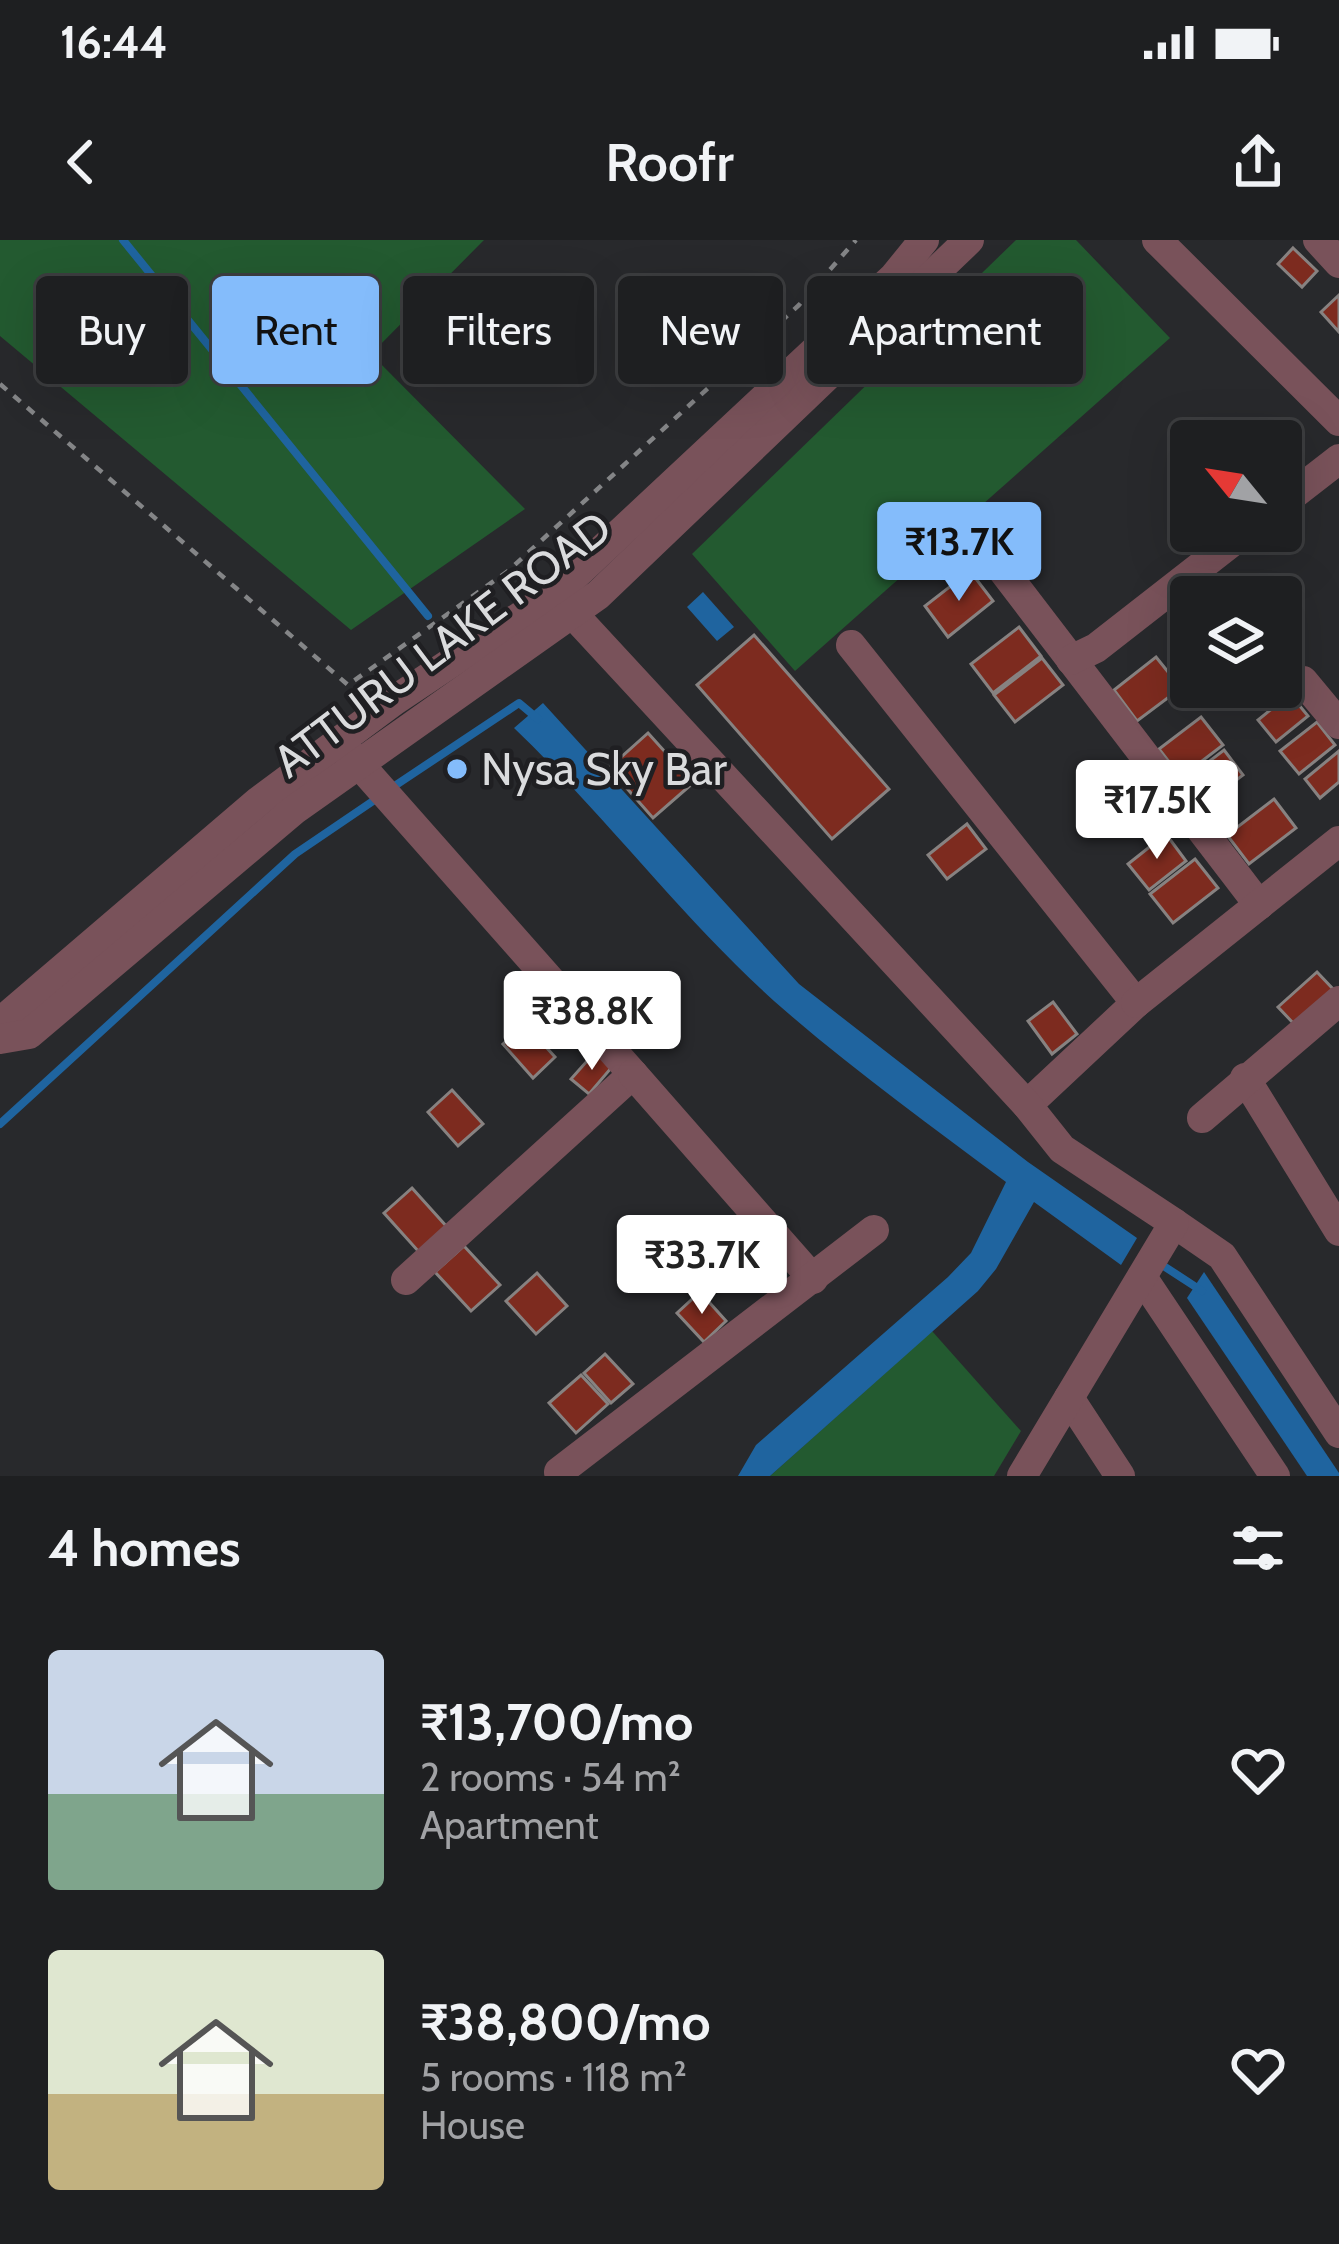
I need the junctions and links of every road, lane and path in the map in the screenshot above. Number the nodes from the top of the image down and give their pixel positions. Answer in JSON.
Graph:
{"nodes":[{"id":1,"x":856,"y":240,"type":"edge"},
{"id":2,"x":924,"y":240,"type":"edge"},
{"id":3,"x":969,"y":240,"type":"edge"},
{"id":4,"x":1157,"y":240,"type":"edge"},
{"id":5,"x":1318,"y":240,"type":"edge"},
{"id":6,"x":1339,"y":263,"type":"edge"},
{"id":7,"x":0,"y":384,"type":"edge"},
{"id":8,"x":1339,"y":421,"type":"edge"},
{"id":9,"x":1339,"y":459,"type":"edge"},
{"id":10,"x":1302,"y":488,"type":"edge"},
{"id":11,"x":972,"y":530,"type":"dead end"},
{"id":12,"x":1219,"y":552,"type":"edge"},
{"id":13,"x":572,"y":613,"type":"junction"},
{"id":14,"x":851,"y":644,"type":"dead end"},
{"id":15,"x":1071,"y":660,"type":"junction"},
{"id":16,"x":1303,"y":680,"type":"dead end"},
{"id":17,"x":1339,"y":724,"type":"edge"},
{"id":18,"x":348,"y":752,"type":"junction"},
{"id":19,"x":1339,"y":841,"type":"edge"},
{"id":20,"x":1259,"y":905,"type":"junction"},
{"id":21,"x":1339,"y":1001,"type":"edge"},
{"id":22,"x":1136,"y":1003,"type":"junction"},
{"id":23,"x":0,"y":1035,"type":"edge"},
{"id":24,"x":634,"y":1074,"type":"junction"},
{"id":25,"x":1245,"y":1078,"type":"junction"},
{"id":26,"x":1027,"y":1105,"type":"junction"},
{"id":27,"x":1202,"y":1118,"type":"dead end"},
{"id":28,"x":1174,"y":1223,"type":"junction"},
{"id":29,"x":874,"y":1230,"type":"dead end"},
{"id":30,"x":1339,"y":1231,"type":"edge"},
{"id":31,"x":1142,"y":1277,"type":"junction"},
{"id":32,"x":813,"y":1279,"type":"junction"},
{"id":33,"x":406,"y":1280,"type":"dead end"},
{"id":34,"x":1069,"y":1398,"type":"junction"},
{"id":35,"x":1339,"y":1433,"type":"edge"},
{"id":36,"x":559,"y":1472,"type":"dead end"},
{"id":37,"x":1022,"y":1476,"type":"edge"},
{"id":38,"x":1120,"y":1476,"type":"edge"},
{"id":39,"x":1275,"y":1476,"type":"edge"}],
"edges":[{"from":1,"to":7,"type":"path"},
{"from":2,"to":18,"type":"street","name":"ATTURU LAKE ROAD"},
{"from":3,"to":13,"type":"street","name":"ATTURU LAKE ROAD"},
{"from":4,"to":8,"type":"street"},
{"from":5,"to":6,"type":"street"},
{"from":9,"to":10,"type":"street"},
{"from":11,"to":15,"type":"street"},
{"from":12,"to":15,"type":"street"},
{"from":13,"to":18,"type":"street","name":"ATTURU LAKE ROAD"},
{"from":13,"to":26,"type":"street"},
{"from":14,"to":22,"type":"street"},
{"from":15,"to":20,"type":"street"},
{"from":16,"to":17,"type":"street"},
{"from":18,"to":23,"type":"street","name":"ATTURU LAKE ROAD"},
{"from":18,"to":24,"type":"street"},
{"from":19,"to":20,"type":"street"},
{"from":20,"to":22,"type":"street"},
{"from":21,"to":25,"type":"street"},
{"from":22,"to":26,"type":"street"},
{"from":24,"to":32,"type":"street"},
{"from":24,"to":33,"type":"street"},
{"from":25,"to":27,"type":"street"},
{"from":25,"to":30,"type":"street"},
{"from":26,"to":28,"type":"street"},
{"from":28,"to":31,"type":"street"},
{"from":28,"to":35,"type":"street"},
{"from":29,"to":32,"type":"street"},
{"from":31,"to":34,"type":"street"},
{"from":31,"to":39,"type":"street"},
{"from":32,"to":36,"type":"street"},
{"from":34,"to":37,"type":"street"},
{"from":34,"to":38,"type":"street"}]}
